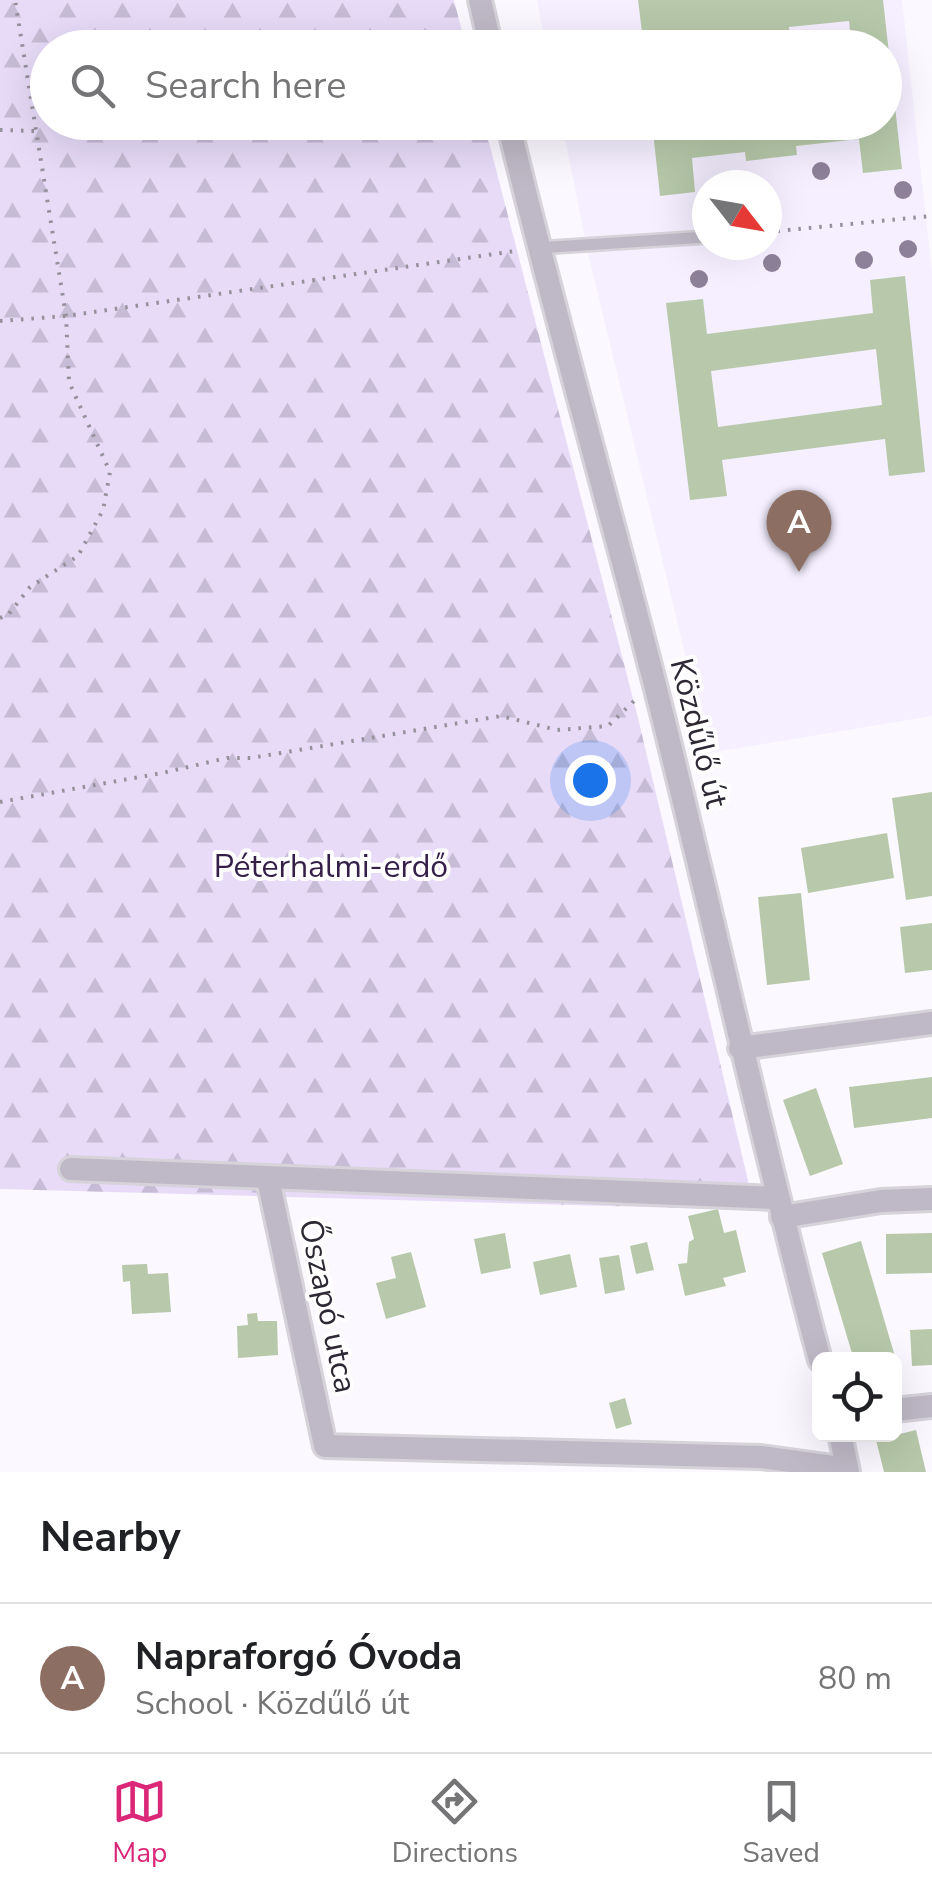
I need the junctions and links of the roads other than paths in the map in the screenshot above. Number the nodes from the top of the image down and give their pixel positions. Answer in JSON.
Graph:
{"nodes":[{"id":1,"x":480,"y":0,"type":"edge"},
{"id":2,"x":487,"y":30,"type":"edge"},
{"id":3,"x":512,"y":140,"type":"edge"},
{"id":4,"x":692,"y":238,"type":"edge"},
{"id":5,"x":538,"y":248,"type":"junction"},
{"id":6,"x":932,"y":1023,"type":"edge"},
{"id":7,"x":740,"y":1048,"type":"junction"},
{"id":8,"x":71,"y":1170,"type":"dead end"},
{"id":9,"x":268,"y":1179,"type":"junction"},
{"id":10,"x":932,"y":1199,"type":"edge"},
{"id":11,"x":780,"y":1208,"type":"junction"},
{"id":12,"x":818,"y":1352,"type":"edge"},
{"id":13,"x":932,"y":1406,"type":"edge"},
{"id":14,"x":902,"y":1409,"type":"edge"},
{"id":15,"x":842,"y":1442,"type":"edge"},
{"id":16,"x":847,"y":1470,"type":"edge"}],
"edges":[{"from":1,"to":2,"type":"street"},
{"from":3,"to":5,"type":"street","name":"Közdűlő út"},
{"from":4,"to":5,"type":"lane"},
{"from":5,"to":7,"type":"street","name":"Közdűlő út"},
{"from":6,"to":7,"type":"street"},
{"from":7,"to":11,"type":"street","name":"Közdűlő út"},
{"from":8,"to":9,"type":"street"},
{"from":9,"to":11,"type":"street"},
{"from":9,"to":16,"type":"street","name":"Őszapó utca"},
{"from":10,"to":11,"type":"street"},
{"from":11,"to":12,"type":"street","name":"Közdűlő út"},
{"from":13,"to":14,"type":"street"},
{"from":15,"to":16,"type":"street"}]}
